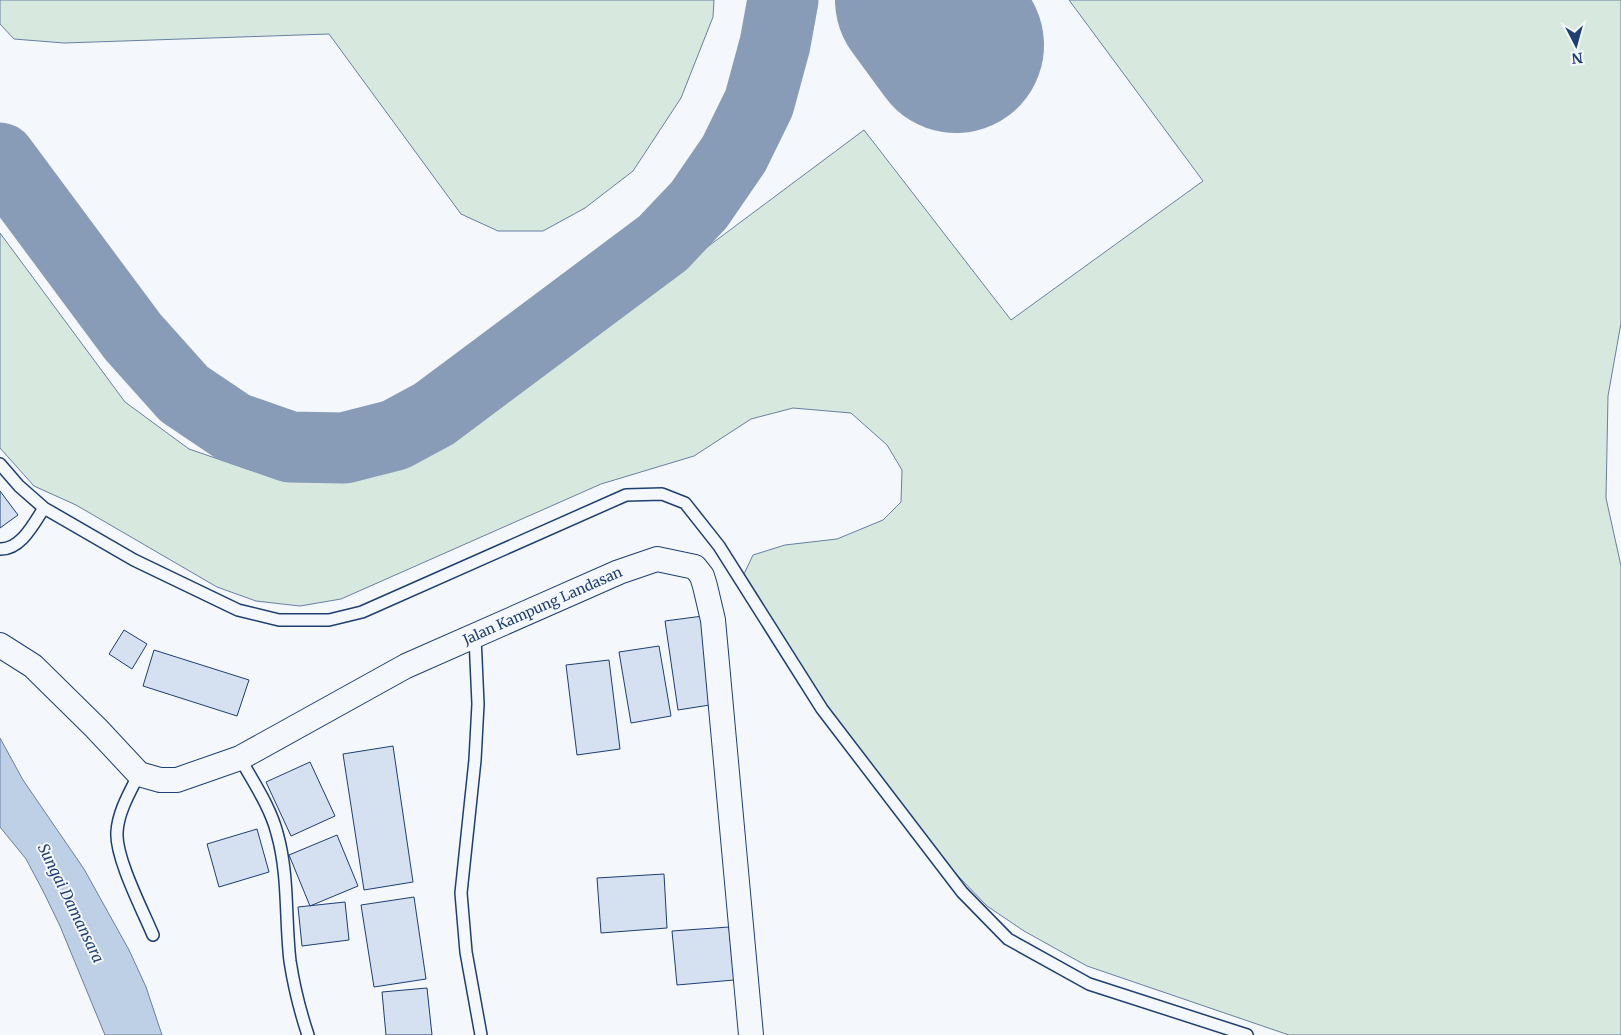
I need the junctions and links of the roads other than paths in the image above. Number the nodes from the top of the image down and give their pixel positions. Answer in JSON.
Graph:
{"nodes":[{"id":1,"x":0,"y":464,"type":"edge"},
{"id":2,"x":44,"y":508,"type":"junction"},
{"id":3,"x":0,"y":549,"type":"edge"},
{"id":4,"x":475,"y":637,"type":"junction"},
{"id":5,"x":0,"y":645,"type":"edge"},
{"id":6,"x":240,"y":758,"type":"junction"},
{"id":7,"x":139,"y":774,"type":"junction"},
{"id":8,"x":153,"y":935,"type":"dead end"},
{"id":9,"x":308,"y":1035,"type":"edge"},
{"id":10,"x":481,"y":1035,"type":"edge"},
{"id":11,"x":752,"y":1035,"type":"edge"},
{"id":12,"x":1247,"y":1035,"type":"edge"}],
"edges":[{"from":1,"to":2,"type":"lane"},
{"from":2,"to":3,"type":"lane"},
{"from":2,"to":12,"type":"lane"},
{"from":4,"to":6,"type":"street","name":"Jalan Kampung Landasan"},
{"from":4,"to":10,"type":"lane"},
{"from":4,"to":11,"type":"street","name":"Jalan Kampung Landasan"},
{"from":5,"to":7,"type":"street"},
{"from":6,"to":7,"type":"street","name":"Jalan Kampung Landasan"},
{"from":6,"to":9,"type":"lane"},
{"from":7,"to":8,"type":"lane"}]}
